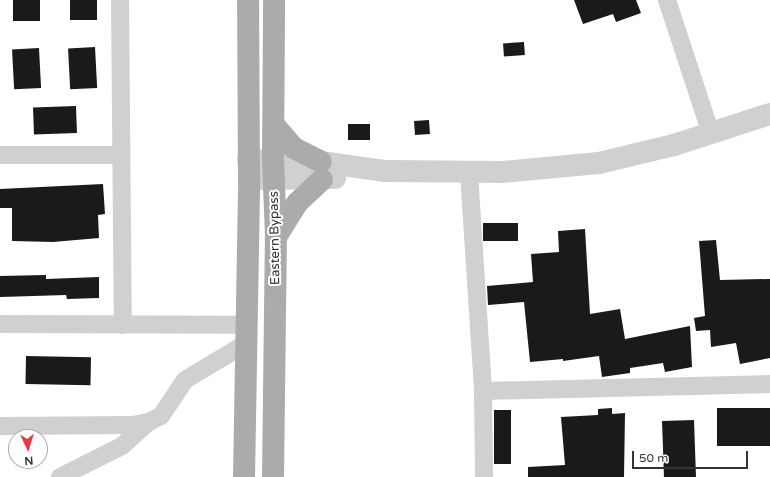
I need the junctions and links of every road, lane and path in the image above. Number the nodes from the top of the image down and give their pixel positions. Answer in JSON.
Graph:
{"nodes":[{"id":1,"x":120,"y":0,"type":"edge"},
{"id":2,"x":248,"y":0,"type":"edge"},
{"id":3,"x":274,"y":0,"type":"edge"},
{"id":4,"x":667,"y":0,"type":"edge"},
{"id":5,"x":770,"y":114,"type":"edge"},
{"id":6,"x":274,"y":125,"type":"junction"},
{"id":7,"x":711,"y":134,"type":"junction"},
{"id":8,"x":0,"y":154,"type":"edge"},
{"id":9,"x":121,"y":155,"type":"junction"},
{"id":10,"x":274,"y":169,"type":"junction"},
{"id":11,"x":248,"y":170,"type":"junction"},
{"id":12,"x":321,"y":171,"type":"junction"},
{"id":13,"x":469,"y":173,"type":"junction"},
{"id":14,"x":276,"y":237,"type":"junction"},
{"id":15,"x":0,"y":324,"type":"edge"},
{"id":16,"x":123,"y":325,"type":"junction"},
{"id":17,"x":245,"y":334,"type":"junction"},
{"id":18,"x":770,"y":384,"type":"edge"},
{"id":19,"x":483,"y":391,"type":"junction"},
{"id":20,"x":149,"y":422,"type":"junction"},
{"id":21,"x":0,"y":426,"type":"edge"},
{"id":22,"x":60,"y":477,"type":"edge"},
{"id":23,"x":244,"y":477,"type":"edge"},
{"id":24,"x":273,"y":477,"type":"edge"},
{"id":25,"x":484,"y":477,"type":"edge"}],
"edges":[{"from":1,"to":9,"type":"street"},
{"from":2,"to":11,"type":"main road","name":"Eastern Bypass"},
{"from":3,"to":6,"type":"main road","name":"Eastern Bypass"},
{"from":4,"to":7,"type":"street"},
{"from":5,"to":7,"type":"street"},
{"from":6,"to":10,"type":"main road","name":"Eastern Bypass"},
{"from":6,"to":12,"type":"main road"},
{"from":7,"to":13,"type":"street"},
{"from":8,"to":9,"type":"street"},
{"from":9,"to":16,"type":"street"},
{"from":10,"to":11,"type":"street"},
{"from":10,"to":12,"type":"street"},
{"from":10,"to":14,"type":"main road","name":"Eastern Bypass"},
{"from":11,"to":17,"type":"main road","name":"Eastern Bypass"},
{"from":12,"to":13,"type":"street"},
{"from":12,"to":14,"type":"main road"},
{"from":13,"to":19,"type":"street"},
{"from":14,"to":24,"type":"main road","name":"Eastern Bypass"},
{"from":15,"to":16,"type":"street"},
{"from":16,"to":17,"type":"street"},
{"from":17,"to":20,"type":"street"},
{"from":17,"to":23,"type":"main road","name":"Eastern Bypass"},
{"from":18,"to":19,"type":"street"},
{"from":19,"to":25,"type":"street"},
{"from":20,"to":21,"type":"street"},
{"from":20,"to":22,"type":"street"}]}
